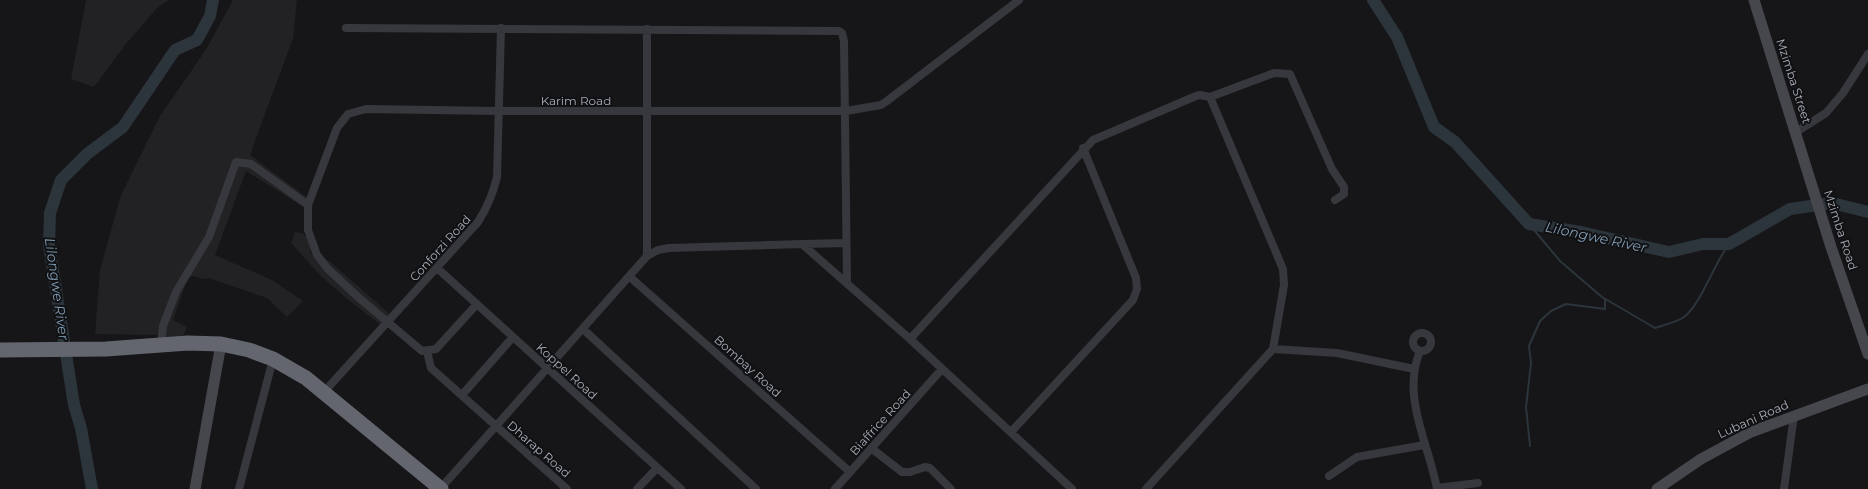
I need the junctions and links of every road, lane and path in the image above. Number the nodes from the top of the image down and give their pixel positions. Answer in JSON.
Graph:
{"nodes":[{"id":1,"x":1018,"y":0,"type":"edge"},
{"id":2,"x":1754,"y":0,"type":"edge"},
{"id":3,"x":346,"y":28,"type":"dead end"},
{"id":4,"x":501,"y":28,"type":"junction"},
{"id":5,"x":647,"y":29,"type":"junction"},
{"id":6,"x":1868,"y":54,"type":"edge"},
{"id":7,"x":1210,"y":97,"type":"junction"},
{"id":8,"x":498,"y":111,"type":"junction"},
{"id":9,"x":846,"y":111,"type":"junction"},
{"id":10,"x":647,"y":112,"type":"junction"},
{"id":11,"x":1796,"y":132,"type":"junction"},
{"id":12,"x":1083,"y":148,"type":"junction"},
{"id":13,"x":1808,"y":171,"type":"joint"},
{"id":14,"x":1335,"y":200,"type":"dead end"},
{"id":15,"x":308,"y":204,"type":"junction"},
{"id":16,"x":845,"y":243,"type":"junction"},
{"id":17,"x":802,"y":244,"type":"junction"},
{"id":18,"x":647,"y":256,"type":"junction"},
{"id":19,"x":438,"y":268,"type":"junction"},
{"id":20,"x":630,"y":277,"type":"junction"},
{"id":21,"x":847,"y":282,"type":"junction"},
{"id":22,"x":477,"y":304,"type":"junction"},
{"id":23,"x":389,"y":322,"type":"junction"},
{"id":24,"x":584,"y":329,"type":"junction"},
{"id":25,"x":514,"y":337,"type":"junction"},
{"id":26,"x":910,"y":339,"type":"junction"},
{"id":27,"x":161,"y":344,"type":"junction"},
{"id":28,"x":221,"y":344,"type":"junction"},
{"id":29,"x":1273,"y":349,"type":"junction"},
{"id":30,"x":0,"y":350,"type":"edge"},
{"id":31,"x":427,"y":351,"type":"junction"},
{"id":32,"x":1420,"y":352,"type":"dead end"},
{"id":33,"x":1868,"y":354,"type":"edge"},
{"id":34,"x":272,"y":359,"type":"junction"},
{"id":35,"x":548,"y":369,"type":"junction"},
{"id":36,"x":942,"y":369,"type":"junction"},
{"id":37,"x":1414,"y":369,"type":"junction"},
{"id":38,"x":1868,"y":390,"type":"edge"},
{"id":39,"x":324,"y":392,"type":"junction"},
{"id":40,"x":462,"y":395,"type":"junction"},
{"id":41,"x":1794,"y":415,"type":"junction"},
{"id":42,"x":495,"y":426,"type":"junction"},
{"id":43,"x":1011,"y":432,"type":"junction"},
{"id":44,"x":1424,"y":446,"type":"junction"},
{"id":45,"x":871,"y":448,"type":"junction"},
{"id":46,"x":657,"y":468,"type":"junction"},
{"id":47,"x":850,"y":472,"type":"junction"},
{"id":48,"x":1329,"y":476,"type":"dead end"},
{"id":49,"x":1478,"y":483,"type":"dead end"},
{"id":50,"x":196,"y":489,"type":"edge"},
{"id":51,"x":239,"y":489,"type":"edge"},
{"id":52,"x":440,"y":489,"type":"edge"},
{"id":53,"x":567,"y":489,"type":"edge"},
{"id":54,"x":637,"y":489,"type":"edge"},
{"id":55,"x":681,"y":489,"type":"edge"},
{"id":56,"x":756,"y":489,"type":"edge"},
{"id":57,"x":835,"y":489,"type":"edge"},
{"id":58,"x":951,"y":489,"type":"edge"},
{"id":59,"x":1072,"y":489,"type":"edge"},
{"id":60,"x":1146,"y":489,"type":"edge"},
{"id":61,"x":1437,"y":489,"type":"edge"},
{"id":62,"x":1657,"y":489,"type":"edge"},
{"id":63,"x":1784,"y":489,"type":"edge"}],
"edges":[{"from":1,"to":9,"type":"street","name":"Karim Road"},
{"from":2,"to":11,"type":"street","name":"Mzimba Street"},
{"from":3,"to":4,"type":"street"},
{"from":4,"to":5,"type":"street"},
{"from":4,"to":8,"type":"street","name":"Conforzi Road"},
{"from":5,"to":9,"type":"street"},
{"from":5,"to":10,"type":"street"},
{"from":6,"to":11,"type":"street"},
{"from":7,"to":12,"type":"street"},
{"from":7,"to":14,"type":"street"},
{"from":7,"to":29,"type":"street"},
{"from":8,"to":10,"type":"street","name":"Karim Road"},
{"from":8,"to":15,"type":"street","name":"Karim Road"},
{"from":8,"to":19,"type":"street","name":"Conforzi Road"},
{"from":9,"to":10,"type":"street","name":"Karim Road"},
{"from":9,"to":16,"type":"street"},
{"from":10,"to":18,"type":"street"},
{"from":11,"to":13,"type":"street","name":"Mzimba Street"},
{"from":12,"to":26,"type":"street"},
{"from":12,"to":43,"type":"street"},
{"from":13,"to":33,"type":"street","name":"Mzimba Road"},
{"from":15,"to":23,"type":"street","name":"Karim Road"},
{"from":15,"to":27,"type":"street"},
{"from":16,"to":17,"type":"street"},
{"from":16,"to":21,"type":"street"},
{"from":17,"to":18,"type":"street"},
{"from":17,"to":21,"type":"street"},
{"from":18,"to":20,"type":"street"},
{"from":19,"to":22,"type":"street","name":"Koppel Road"},
{"from":19,"to":23,"type":"street","name":"Conforzi Road"},
{"from":20,"to":24,"type":"street"},
{"from":20,"to":47,"type":"street","name":"Bombay Road"},
{"from":21,"to":26,"type":"street"},
{"from":22,"to":25,"type":"street","name":"Koppel Road"},
{"from":22,"to":31,"type":"street"},
{"from":23,"to":31,"type":"street","name":"Karim Road"},
{"from":23,"to":39,"type":"street","name":"Conforzi Road"},
{"from":24,"to":35,"type":"street"},
{"from":24,"to":56,"type":"street"},
{"from":25,"to":35,"type":"street","name":"Koppel Road"},
{"from":25,"to":40,"type":"street"},
{"from":26,"to":36,"type":"street"},
{"from":27,"to":28,"type":"highway"},
{"from":27,"to":30,"type":"highway"},
{"from":28,"to":34,"type":"highway"},
{"from":28,"to":50,"type":"street"},
{"from":29,"to":37,"type":"street"},
{"from":29,"to":60,"type":"street"},
{"from":31,"to":40,"type":"street","name":"Dharap Road"},
{"from":32,"to":37,"type":"street"},
{"from":34,"to":39,"type":"highway"},
{"from":34,"to":51,"type":"street"},
{"from":35,"to":42,"type":"street"},
{"from":35,"to":46,"type":"street","name":"Koppel Road"},
{"from":36,"to":43,"type":"street"},
{"from":36,"to":45,"type":"street","name":"Biaffrice Road"},
{"from":37,"to":44,"type":"street"},
{"from":38,"to":41,"type":"street","name":"Lubani Road"},
{"from":39,"to":52,"type":"highway"},
{"from":40,"to":42,"type":"street","name":"Dharap Road"},
{"from":41,"to":62,"type":"street","name":"Lubani Road"},
{"from":41,"to":63,"type":"street"},
{"from":42,"to":52,"type":"street"},
{"from":42,"to":53,"type":"street","name":"Dharap Road"},
{"from":43,"to":59,"type":"street"},
{"from":44,"to":48,"type":"street"},
{"from":44,"to":61,"type":"street"},
{"from":45,"to":47,"type":"street","name":"Biaffrice Road"},
{"from":45,"to":58,"type":"street"},
{"from":46,"to":54,"type":"street"},
{"from":46,"to":55,"type":"street","name":"Koppel Road"},
{"from":47,"to":57,"type":"street","name":"Biaffrice Road"},
{"from":49,"to":61,"type":"street"}]}
